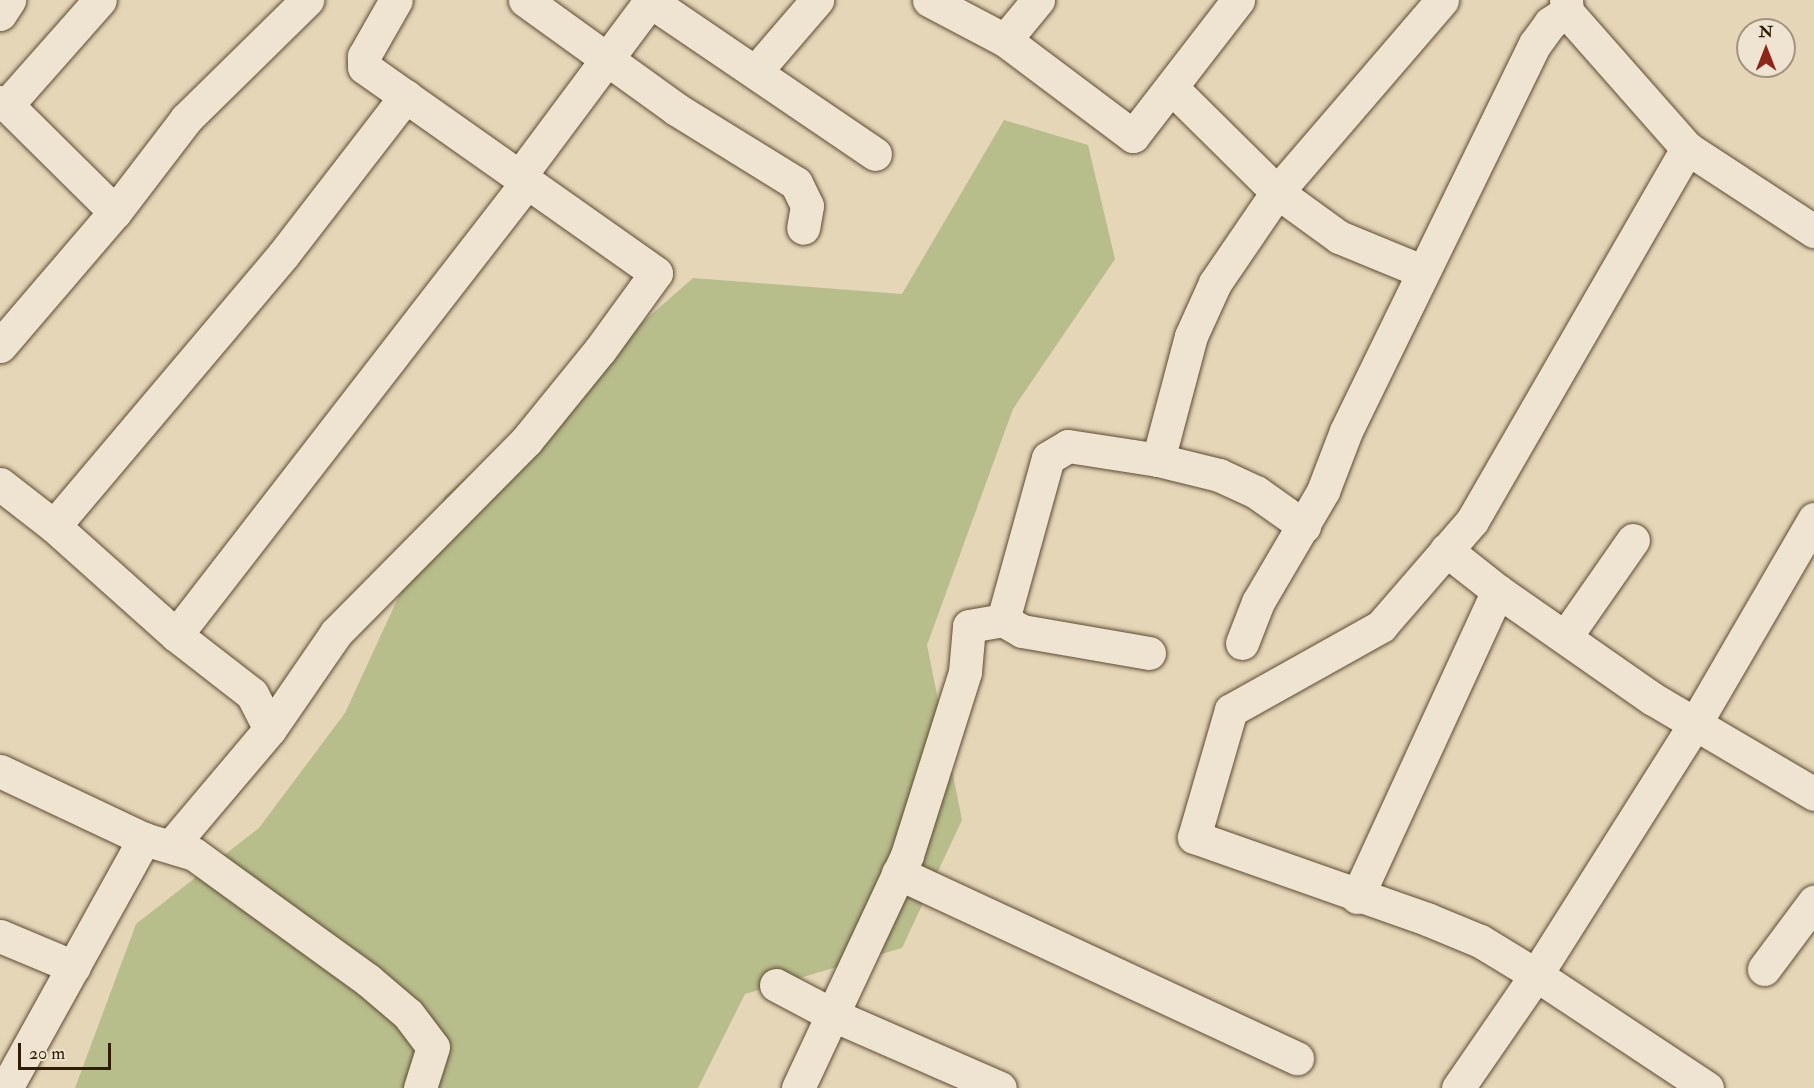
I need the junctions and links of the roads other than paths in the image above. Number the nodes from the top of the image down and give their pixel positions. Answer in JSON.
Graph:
{"nodes":[{"id":1,"x":9,"y":0,"type":"edge"},
{"id":2,"x":100,"y":0,"type":"edge"},
{"id":3,"x":306,"y":0,"type":"edge"},
{"id":4,"x":396,"y":0,"type":"edge"},
{"id":5,"x":525,"y":0,"type":"edge"},
{"id":6,"x":817,"y":0,"type":"edge"},
{"id":7,"x":929,"y":0,"type":"edge"},
{"id":8,"x":1038,"y":0,"type":"edge"},
{"id":9,"x":1238,"y":0,"type":"edge"},
{"id":10,"x":1442,"y":0,"type":"edge"},
{"id":11,"x":651,"y":1,"type":"edge"},
{"id":12,"x":1566,"y":6,"type":"edge"},
{"id":13,"x":0,"y":14,"type":"edge"},
{"id":14,"x":1005,"y":40,"type":"junction"},
{"id":15,"x":608,"y":59,"type":"junction"},
{"id":16,"x":756,"y":71,"type":"junction"},
{"id":17,"x":1173,"y":89,"type":"junction"},
{"id":18,"x":406,"y":96,"type":"junction"},
{"id":19,"x":3,"y":104,"type":"edge"},
{"id":20,"x":1687,"y":148,"type":"junction"},
{"id":21,"x":875,"y":154,"type":"dead end"},
{"id":22,"x":523,"y":179,"type":"junction"},
{"id":23,"x":1276,"y":192,"type":"junction"},
{"id":24,"x":115,"y":212,"type":"junction"},
{"id":25,"x":804,"y":228,"type":"dead end"},
{"id":26,"x":1814,"y":231,"type":"edge"},
{"id":27,"x":1422,"y":271,"type":"junction"},
{"id":28,"x":0,"y":346,"type":"edge"},
{"id":29,"x":1158,"y":460,"type":"junction"},
{"id":30,"x":0,"y":484,"type":"edge"},
{"id":31,"x":1814,"y":519,"type":"edge"},
{"id":32,"x":54,"y":526,"type":"junction"},
{"id":33,"x":1304,"y":526,"type":"junction"},
{"id":34,"x":1633,"y":540,"type":"dead end"},
{"id":35,"x":1446,"y":550,"type":"junction"},
{"id":36,"x":1498,"y":591,"type":"junction"},
{"id":37,"x":1003,"y":620,"type":"junction"},
{"id":38,"x":176,"y":635,"type":"junction"},
{"id":39,"x":1566,"y":636,"type":"junction"},
{"id":40,"x":1242,"y":644,"type":"dead end"},
{"id":41,"x":1149,"y":653,"type":"dead end"},
{"id":42,"x":1696,"y":722,"type":"junction"},
{"id":43,"x":270,"y":729,"type":"junction"},
{"id":44,"x":0,"y":771,"type":"edge"},
{"id":45,"x":1814,"y":794,"type":"edge"},
{"id":46,"x":157,"y":843,"type":"junction"},
{"id":47,"x":898,"y":873,"type":"junction"},
{"id":48,"x":1357,"y":897,"type":"junction"},
{"id":49,"x":1814,"y":902,"type":"edge"},
{"id":50,"x":0,"y":936,"type":"edge"},
{"id":51,"x":74,"y":967,"type":"junction"},
{"id":52,"x":1764,"y":969,"type":"dead end"},
{"id":53,"x":1536,"y":975,"type":"junction"},
{"id":54,"x":776,"y":985,"type":"dead end"},
{"id":55,"x":832,"y":1015,"type":"junction"},
{"id":56,"x":1297,"y":1058,"type":"dead end"},
{"id":57,"x":6,"y":1088,"type":"edge"},
{"id":58,"x":420,"y":1088,"type":"edge"},
{"id":59,"x":798,"y":1088,"type":"edge"},
{"id":60,"x":1000,"y":1088,"type":"edge"},
{"id":61,"x":1458,"y":1088,"type":"edge"},
{"id":62,"x":1707,"y":1088,"type":"edge"}],
"edges":[{"from":1,"to":13,"type":"street"},
{"from":2,"to":19,"type":"street"},
{"from":3,"to":24,"type":"street"},
{"from":4,"to":18,"type":"street"},
{"from":5,"to":15,"type":"street"},
{"from":6,"to":16,"type":"street"},
{"from":7,"to":14,"type":"street"},
{"from":8,"to":14,"type":"street"},
{"from":9,"to":17,"type":"street"},
{"from":10,"to":23,"type":"street"},
{"from":11,"to":15,"type":"street"},
{"from":11,"to":16,"type":"street"},
{"from":12,"to":20,"type":"street"},
{"from":12,"to":27,"type":"street"},
{"from":14,"to":17,"type":"street"},
{"from":15,"to":22,"type":"street"},
{"from":15,"to":25,"type":"street"},
{"from":16,"to":21,"type":"street"},
{"from":17,"to":23,"type":"street"},
{"from":18,"to":22,"type":"street"},
{"from":18,"to":32,"type":"street"},
{"from":19,"to":24,"type":"street"},
{"from":20,"to":26,"type":"street"},
{"from":20,"to":35,"type":"street"},
{"from":22,"to":38,"type":"street"},
{"from":22,"to":43,"type":"street"},
{"from":23,"to":27,"type":"street"},
{"from":23,"to":29,"type":"street"},
{"from":24,"to":28,"type":"street"},
{"from":27,"to":33,"type":"street"},
{"from":29,"to":33,"type":"street"},
{"from":29,"to":37,"type":"street"},
{"from":30,"to":32,"type":"street"},
{"from":31,"to":42,"type":"street"},
{"from":32,"to":38,"type":"street"},
{"from":33,"to":40,"type":"street"},
{"from":34,"to":39,"type":"street"},
{"from":35,"to":36,"type":"street"},
{"from":35,"to":48,"type":"street"},
{"from":36,"to":39,"type":"street"},
{"from":36,"to":48,"type":"street"},
{"from":37,"to":41,"type":"street"},
{"from":37,"to":47,"type":"street"},
{"from":38,"to":43,"type":"street"},
{"from":39,"to":42,"type":"street"},
{"from":42,"to":45,"type":"street"},
{"from":42,"to":53,"type":"street"},
{"from":43,"to":46,"type":"street"},
{"from":44,"to":46,"type":"street"},
{"from":46,"to":51,"type":"street"},
{"from":46,"to":58,"type":"street"},
{"from":47,"to":55,"type":"street"},
{"from":47,"to":56,"type":"street"},
{"from":48,"to":53,"type":"street"},
{"from":49,"to":52,"type":"street"},
{"from":50,"to":51,"type":"street"},
{"from":51,"to":57,"type":"street"},
{"from":53,"to":61,"type":"street"},
{"from":53,"to":62,"type":"street"},
{"from":54,"to":55,"type":"street"},
{"from":55,"to":59,"type":"street"},
{"from":55,"to":60,"type":"street"}]}
